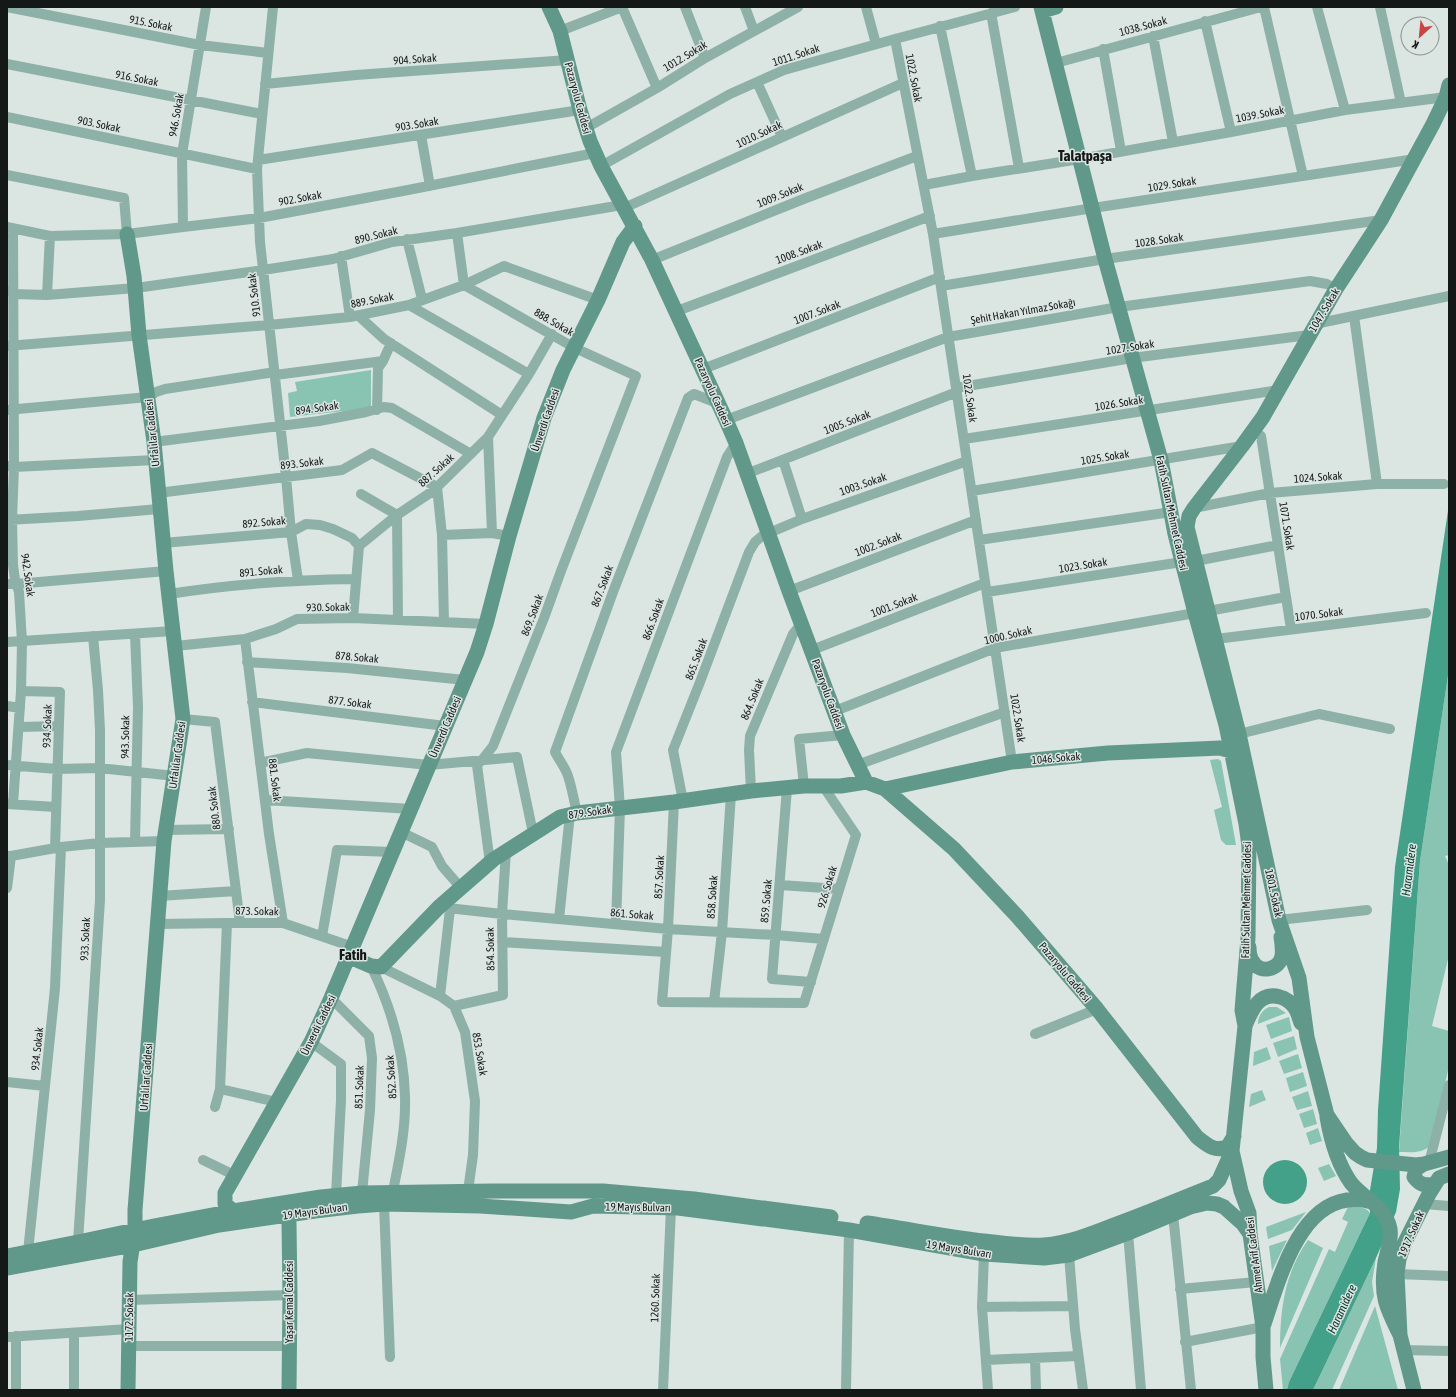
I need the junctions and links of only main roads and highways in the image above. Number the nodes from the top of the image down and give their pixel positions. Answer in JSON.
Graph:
{"nodes":[{"id":1,"x":550,"y":7,"type":"edge"},
{"id":2,"x":1056,"y":7,"type":"edge"},
{"id":3,"x":1041,"y":9,"type":"edge"},
{"id":4,"x":1447,"y":91,"type":"edge"},
{"id":5,"x":635,"y":226,"type":"junction"},
{"id":6,"x":127,"y":234,"type":"road end"},
{"id":7,"x":1187,"y":527,"type":"joint"},
{"id":8,"x":1189,"y":562,"type":"junction"},
{"id":9,"x":1202,"y":612,"type":"junction"},
{"id":10,"x":1239,"y":752,"type":"junction"},
{"id":11,"x":866,"y":782,"type":"junction"},
{"id":12,"x":885,"y":789,"type":"junction"},
{"id":13,"x":1279,"y":920,"type":"junction"},
{"id":14,"x":1248,"y":938,"type":"junction"},
{"id":15,"x":351,"y":952,"type":"junction"},
{"id":16,"x":1245,"y":1026,"type":"junction"},
{"id":17,"x":1307,"y":1037,"type":"junction"},
{"id":18,"x":1327,"y":1114,"type":"junction"},
{"id":19,"x":1233,"y":1143,"type":"junction"},
{"id":20,"x":1449,"y":1157,"type":"edge"},
{"id":21,"x":1426,"y":1163,"type":"junction"},
{"id":22,"x":1449,"y":1174,"type":"edge"},
{"id":23,"x":1434,"y":1184,"type":"junction"},
{"id":24,"x":1372,"y":1202,"type":"junction"},
{"id":25,"x":234,"y":1211,"type":"junction"},
{"id":26,"x":286,"y":1215,"type":"junction"},
{"id":27,"x":135,"y":1230,"type":"junction"},
{"id":28,"x":1250,"y":1234,"type":"junction"},
{"id":29,"x":133,"y":1245,"type":"junction"},
{"id":30,"x":7,"y":1256,"type":"edge"},
{"id":31,"x":7,"y":1268,"type":"edge"},
{"id":32,"x":1263,"y":1327,"type":"junction"},
{"id":33,"x":1400,"y":1335,"type":"junction"},
{"id":34,"x":128,"y":1390,"type":"edge"},
{"id":35,"x":289,"y":1390,"type":"edge"},
{"id":36,"x":1266,"y":1390,"type":"edge"},
{"id":37,"x":1414,"y":1390,"type":"edge"}],
"edges":[{"from":1,"to":5,"type":"main road","name":"Pazaryolu Caddesi"},
{"from":2,"to":3,"type":"main road"},
{"from":3,"to":8,"type":"main road","name":"Fatih Sultan Mehmet Caddesi"},
{"from":4,"to":7,"type":"main road","name":"1047. Sokak"},
{"from":5,"to":11,"type":"main road","name":"Pazaryolu Caddesi"},
{"from":5,"to":15,"type":"main road","name":"Ünverdi Caddesi"},
{"from":6,"to":27,"type":"main road","name":"Urfalılar Caddesi"},
{"from":7,"to":8,"type":"main road","name":"Fatih Sultan Mehmet Caddesi"},
{"from":8,"to":9,"type":"main road","name":"Fatih Sultan Mehmet Caddesi"},
{"from":9,"to":10,"type":"main road","name":"Fatih Sultan Mehmet Caddesi"},
{"from":9,"to":10,"type":"main road","name":"Fatih Sultan Mehmet Caddesi"},
{"from":10,"to":12,"type":"main road","name":"1046. Sokak"},
{"from":10,"to":13,"type":"main road","name":"1801. Sokak"},
{"from":10,"to":14,"type":"main road","name":"Fatih Sultan Mehmet Caddesi"},
{"from":11,"to":12,"type":"main road","name":"879. Sokak"},
{"from":11,"to":15,"type":"main road","name":"879. Sokak"},
{"from":12,"to":19,"type":"main road","name":"Pazaryolu Caddesi"},
{"from":13,"to":14,"type":"main road"},
{"from":13,"to":17,"type":"main road","name":"1801. Sokak"},
{"from":14,"to":16,"type":"main road","name":"Fatih Sultan Mehmet Caddesi"},
{"from":15,"to":25,"type":"main road","name":"Ünverdi Caddesi"},
{"from":16,"to":17,"type":"main road"},
{"from":16,"to":19,"type":"main road","name":"Ahmet Arif Caddesi"},
{"from":17,"to":18,"type":"main road"},
{"from":18,"to":21,"type":"main road"},
{"from":18,"to":24,"type":"main road","name":"1917. Sokak"},
{"from":19,"to":25,"type":"main road","name":"19 Mayıs Bulvarı"},
{"from":19,"to":28,"type":"main road","name":"Ahmet Arif Caddesi"},
{"from":20,"to":21,"type":"main road"},
{"from":21,"to":23,"type":"main road"},
{"from":22,"to":23,"type":"main road"},
{"from":23,"to":33,"type":"main road","name":"1917. Sokak"},
{"from":24,"to":32,"type":"main road"},
{"from":24,"to":33,"type":"main road","name":"1917. Sokak"},
{"from":25,"to":27,"type":"main road","name":"19 Mayıs Bulvarı"},
{"from":26,"to":28,"type":"main road","name":"19 Mayıs Bulvarı"},
{"from":26,"to":29,"type":"main road","name":"19 Mayıs Bulvarı"},
{"from":26,"to":35,"type":"main road","name":"Yaşar Kemal Caddesi"},
{"from":27,"to":29,"type":"main road","name":"Urfalılar Caddesi"},
{"from":27,"to":30,"type":"main road","name":"19 Mayıs Bulvarı"},
{"from":28,"to":32,"type":"main road","name":"Ahmet Arif Caddesi"},
{"from":29,"to":31,"type":"main road","name":"19 Mayıs Bulvarı"},
{"from":29,"to":34,"type":"main road","name":"1172. Sokak"},
{"from":32,"to":36,"type":"main road","name":"Ahmet Arif Caddesi"},
{"from":33,"to":37,"type":"main road","name":"1917. Sokak"}]}
